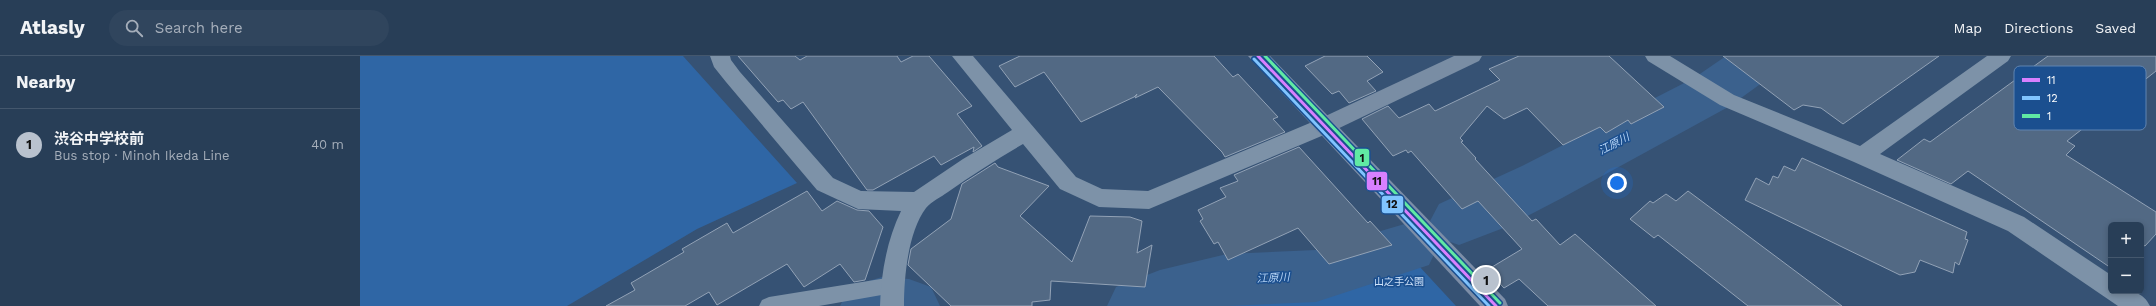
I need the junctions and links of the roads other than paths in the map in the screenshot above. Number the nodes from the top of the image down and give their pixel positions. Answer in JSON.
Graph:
{"nodes":[{"id":1,"x":720,"y":56,"type":"edge"},
{"id":2,"x":962,"y":56,"type":"edge"},
{"id":3,"x":1258,"y":56,"type":"edge"},
{"id":4,"x":1472,"y":56,"type":"edge"},
{"id":5,"x":1656,"y":56,"type":"edge"},
{"id":6,"x":2001,"y":56,"type":"edge"},
{"id":7,"x":1324,"y":126,"type":"junction"},
{"id":8,"x":1026,"y":132,"type":"junction"},
{"id":9,"x":1862,"y":156,"type":"junction"},
{"id":10,"x":919,"y":201,"type":"junction"},
{"id":11,"x":2108,"y":286,"type":"edge"},
{"id":12,"x":2120,"y":294,"type":"edge"},
{"id":13,"x":892,"y":296,"type":"edge"},
{"id":14,"x":769,"y":306,"type":"edge"},
{"id":15,"x":1496,"y":306,"type":"edge"},
{"id":16,"x":2138,"y":306,"type":"edge"}],
"edges":[{"from":1,"to":10,"type":"street"},
{"from":2,"to":8,"type":"street"},
{"from":3,"to":7,"type":"main road"},
{"from":4,"to":7,"type":"street"},
{"from":5,"to":9,"type":"street"},
{"from":6,"to":9,"type":"street"},
{"from":7,"to":8,"type":"street"},
{"from":7,"to":15,"type":"main road"},
{"from":8,"to":10,"type":"street"},
{"from":9,"to":11,"type":"street"},
{"from":10,"to":13,"type":"street"},
{"from":12,"to":16,"type":"street"},
{"from":13,"to":14,"type":"lane"}]}
